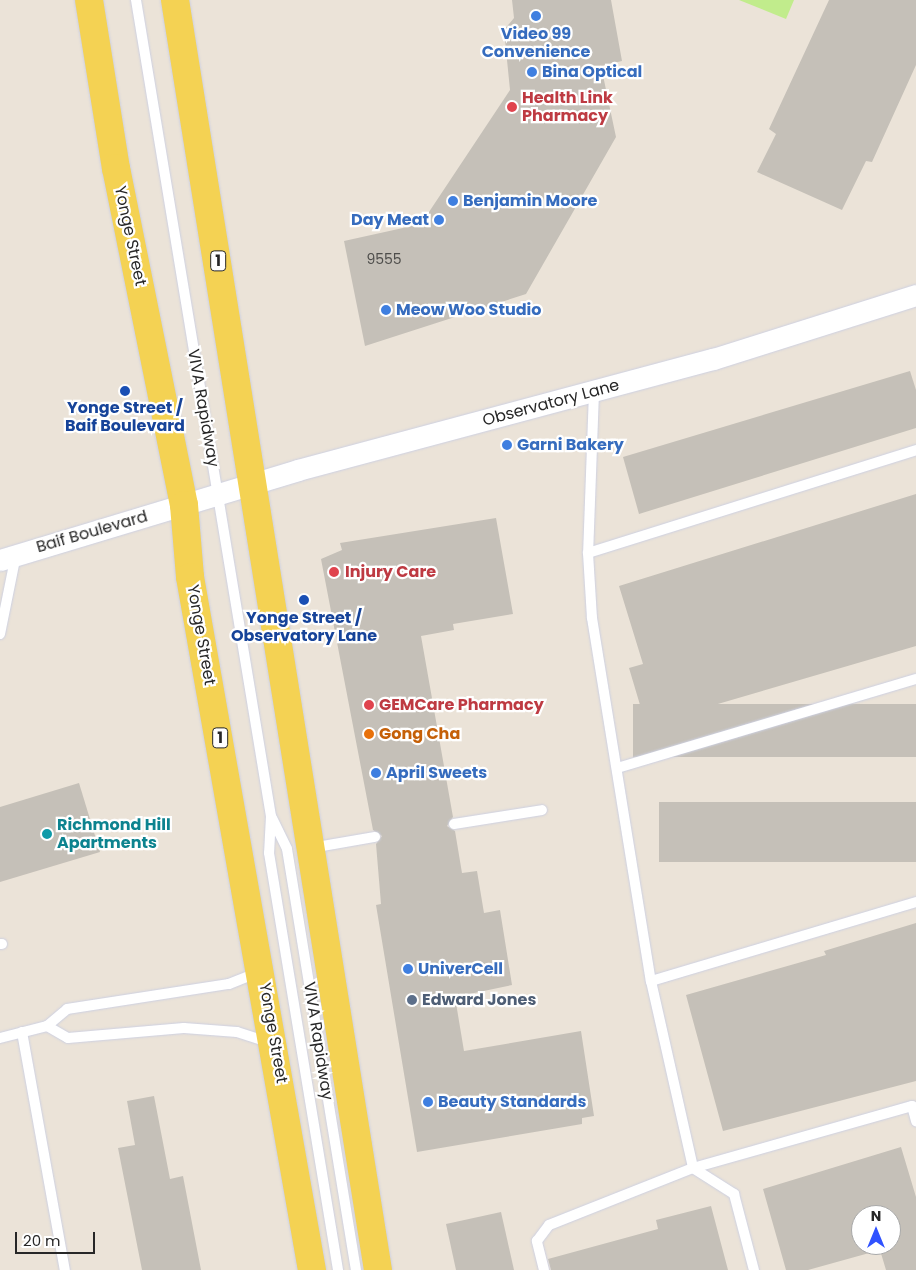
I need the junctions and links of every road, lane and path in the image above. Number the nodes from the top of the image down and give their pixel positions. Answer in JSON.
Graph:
{"nodes":[{"id":1,"x":89,"y":0,"type":"edge"},
{"id":2,"x":136,"y":0,"type":"edge"},
{"id":3,"x":176,"y":0,"type":"edge"},
{"id":4,"x":916,"y":295,"type":"edge"},
{"id":5,"x":594,"y":392,"type":"junction"},
{"id":6,"x":916,"y":450,"type":"edge"},
{"id":7,"x":253,"y":484,"type":"junction"},
{"id":8,"x":218,"y":495,"type":"junction"},
{"id":9,"x":184,"y":505,"type":"junction"},
{"id":10,"x":588,"y":553,"type":"junction"},
{"id":11,"x":8,"y":558,"type":"edge"},
{"id":12,"x":0,"y":634,"type":"edge"},
{"id":13,"x":916,"y":680,"type":"edge"},
{"id":14,"x":617,"y":768,"type":"junction"},
{"id":15,"x":542,"y":810,"type":"dead end"},
{"id":16,"x":271,"y":816,"type":"junction"},
{"id":17,"x":454,"y":824,"type":"dead end"},
{"id":18,"x":375,"y":837,"type":"dead end"},
{"id":19,"x":311,"y":848,"type":"junction"},
{"id":20,"x":916,"y":902,"type":"edge"},
{"id":21,"x":262,"y":970,"type":"junction"},
{"id":22,"x":651,"y":981,"type":"junction"},
{"id":23,"x":47,"y":1026,"type":"junction"},
{"id":24,"x":22,"y":1032,"type":"junction"},
{"id":25,"x":0,"y":1038,"type":"edge"},
{"id":26,"x":275,"y":1044,"type":"junction"},
{"id":27,"x":914,"y":1105,"type":"edge"},
{"id":28,"x":916,"y":1121,"type":"edge"},
{"id":29,"x":693,"y":1168,"type":"junction"},
{"id":30,"x":65,"y":1270,"type":"edge"},
{"id":31,"x":312,"y":1270,"type":"edge"},
{"id":32,"x":338,"y":1270,"type":"edge"},
{"id":33,"x":356,"y":1270,"type":"edge"},
{"id":34,"x":378,"y":1270,"type":"edge"},
{"id":35,"x":544,"y":1270,"type":"edge"},
{"id":36,"x":754,"y":1270,"type":"edge"}],
"edges":[{"from":1,"to":9,"type":"main road","name":"Yonge Street","number":"1"},
{"from":2,"to":8,"type":"lane","name":"VIVA Rapidway"},
{"from":3,"to":7,"type":"main road","number":"1"},
{"from":4,"to":5,"type":"street","name":"Observatory Lane"},
{"from":5,"to":7,"type":"street","name":"Observatory Lane"},
{"from":5,"to":10,"type":"lane"},
{"from":6,"to":10,"type":"lane"},
{"from":7,"to":8,"type":"street","name":"Observatory Lane"},
{"from":7,"to":19,"type":"main road","number":"1"},
{"from":8,"to":9,"type":"street","name":"Observatory Lane"},
{"from":8,"to":16,"type":"lane","name":"VIVA Rapidway"},
{"from":9,"to":11,"type":"street","name":"Baif Boulevard"},
{"from":9,"to":21,"type":"main road","name":"Yonge Street","number":"1"},
{"from":10,"to":14,"type":"lane"},
{"from":11,"to":12,"type":"lane"},
{"from":13,"to":14,"type":"lane"},
{"from":14,"to":22,"type":"lane"},
{"from":15,"to":17,"type":"lane"},
{"from":16,"to":32,"type":"lane","name":"VIVA Rapidway"},
{"from":16,"to":33,"type":"lane","name":"VIVA Rapidway"},
{"from":18,"to":19,"type":"lane"},
{"from":19,"to":34,"type":"main road","number":"1"},
{"from":20,"to":22,"type":"lane"},
{"from":21,"to":23,"type":"lane"},
{"from":21,"to":26,"type":"main road","name":"Yonge Street","number":"1"},
{"from":22,"to":29,"type":"lane"},
{"from":23,"to":24,"type":"lane"},
{"from":23,"to":26,"type":"lane"},
{"from":24,"to":25,"type":"lane"},
{"from":24,"to":30,"type":"lane"},
{"from":26,"to":31,"type":"main road","name":"Yonge Street","number":"1"},
{"from":27,"to":28,"type":"lane"},
{"from":27,"to":29,"type":"lane"},
{"from":29,"to":35,"type":"lane"},
{"from":29,"to":36,"type":"lane"}]}
